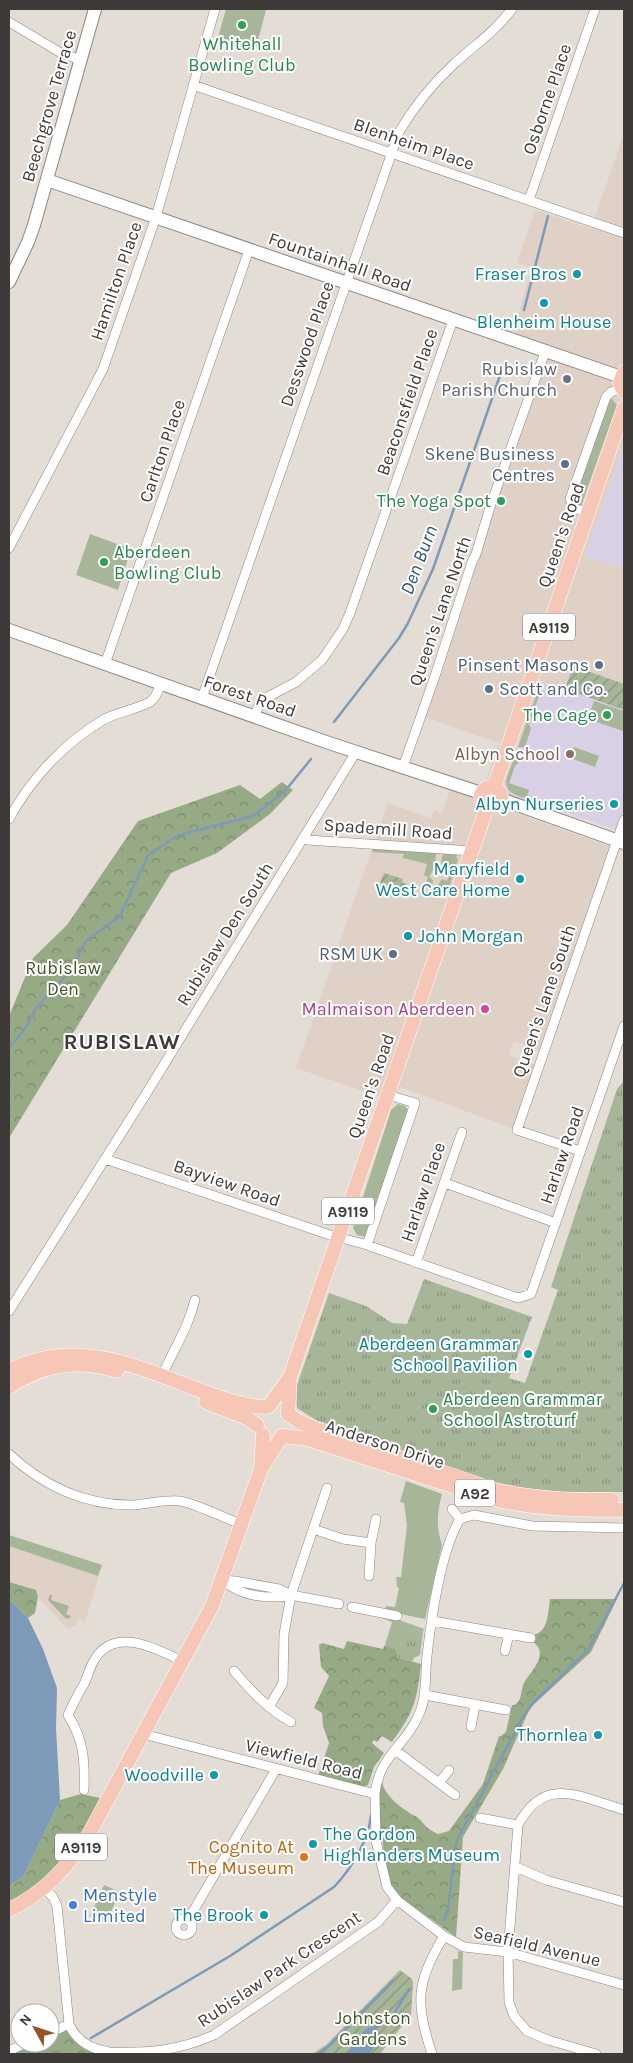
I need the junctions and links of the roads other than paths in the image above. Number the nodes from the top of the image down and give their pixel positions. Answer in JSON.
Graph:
{"nodes":[{"id":1,"x":95,"y":9,"type":"edge"},
{"id":2,"x":215,"y":9,"type":"edge"},
{"id":3,"x":512,"y":9,"type":"edge"},
{"id":4,"x":595,"y":9,"type":"edge"},
{"id":5,"x":9,"y":22,"type":"edge"},
{"id":6,"x":80,"y":60,"type":"junction"},
{"id":7,"x":193,"y":85,"type":"junction"},
{"id":8,"x":391,"y":153,"type":"junction"},
{"id":9,"x":47,"y":180,"type":"junction"},
{"id":10,"x":529,"y":200,"type":"junction"},
{"id":11,"x":156,"y":218,"type":"junction"},
{"id":12,"x":624,"y":233,"type":"edge"},
{"id":13,"x":249,"y":250,"type":"junction"},
{"id":14,"x":9,"y":282,"type":"edge"},
{"id":15,"x":346,"y":283,"type":"junction"},
{"id":16,"x":453,"y":320,"type":"junction"},
{"id":17,"x":545,"y":352,"type":"junction"},
{"id":18,"x":623,"y":382,"type":"edge"},
{"id":19,"x":624,"y":408,"type":"edge"},
{"id":20,"x":588,"y":513,"type":"junction"},
{"id":21,"x":9,"y":548,"type":"edge"},
{"id":22,"x":9,"y":630,"type":"edge"},
{"id":23,"x":105,"y":664,"type":"junction"},
{"id":24,"x":161,"y":684,"type":"junction"},
{"id":25,"x":202,"y":698,"type":"junction"},
{"id":26,"x":254,"y":716,"type":"junction"},
{"id":27,"x":356,"y":752,"type":"junction"},
{"id":28,"x":403,"y":767,"type":"junction"},
{"id":29,"x":481,"y":793,"type":"junction"},
{"id":30,"x":497,"y":793,"type":"junction"},
{"id":31,"x":487,"y":807,"type":"junction"},
{"id":32,"x":9,"y":819,"type":"edge"},
{"id":33,"x":624,"y":820,"type":"edge"},
{"id":34,"x":303,"y":838,"type":"junction"},
{"id":35,"x":621,"y":842,"type":"edge"},
{"id":36,"x":472,"y":851,"type":"junction"},
{"id":37,"x":624,"y":1026,"type":"edge"},
{"id":38,"x":388,"y":1094,"type":"junction"},
{"id":39,"x":462,"y":1132,"type":"dead end"},
{"id":40,"x":580,"y":1151,"type":"junction"},
{"id":41,"x":104,"y":1159,"type":"junction"},
{"id":42,"x":444,"y":1183,"type":"junction"},
{"id":43,"x":556,"y":1223,"type":"junction"},
{"id":44,"x":339,"y":1237,"type":"junction"},
{"id":45,"x":367,"y":1245,"type":"junction"},
{"id":46,"x":416,"y":1263,"type":"junction"},
{"id":47,"x":531,"y":1294,"type":"joint"},
{"id":48,"x":195,"y":1300,"type":"dead end"},
{"id":49,"x":9,"y":1311,"type":"edge"},
{"id":50,"x":11,"y":1368,"type":"edge"},
{"id":51,"x":162,"y":1376,"type":"junction"},
{"id":52,"x":290,"y":1378,"type":"junction"},
{"id":53,"x":9,"y":1386,"type":"edge"},
{"id":54,"x":267,"y":1406,"type":"junction"},
{"id":55,"x":288,"y":1414,"type":"junction"},
{"id":56,"x":260,"y":1430,"type":"junction"},
{"id":57,"x":282,"y":1436,"type":"junction"},
{"id":58,"x":9,"y":1454,"type":"edge"},
{"id":59,"x":261,"y":1469,"type":"junction"},
{"id":60,"x":327,"y":1488,"type":"dead end"},
{"id":61,"x":624,"y":1500,"type":"edge"},
{"id":62,"x":452,"y":1509,"type":"dead end"},
{"id":63,"x":624,"y":1510,"type":"edge"},
{"id":64,"x":460,"y":1519,"type":"junction"},
{"id":65,"x":376,"y":1520,"type":"dead end"},
{"id":66,"x":241,"y":1524,"type":"junction"},
{"id":67,"x":624,"y":1528,"type":"edge"},
{"id":68,"x":313,"y":1529,"type":"junction"},
{"id":69,"x":371,"y":1543,"type":"junction"},
{"id":70,"x":369,"y":1576,"type":"dead end"},
{"id":71,"x":222,"y":1580,"type":"junction"},
{"id":72,"x":291,"y":1595,"type":"junction"},
{"id":73,"x":339,"y":1604,"type":"dead end"},
{"id":74,"x":352,"y":1607,"type":"dead end"},
{"id":75,"x":397,"y":1616,"type":"dead end"},
{"id":76,"x":432,"y":1621,"type":"junction"},
{"id":77,"x":509,"y":1634,"type":"junction"},
{"id":78,"x":531,"y":1638,"type":"dead end"},
{"id":79,"x":505,"y":1651,"type":"dead end"},
{"id":80,"x":182,"y":1661,"type":"junction"},
{"id":81,"x":234,"y":1671,"type":"dead end"},
{"id":82,"x":424,"y":1695,"type":"junction"},
{"id":83,"x":475,"y":1704,"type":"junction"},
{"id":84,"x":269,"y":1707,"type":"junction"},
{"id":85,"x":506,"y":1710,"type":"dead end"},
{"id":86,"x":291,"y":1722,"type":"dead end"},
{"id":87,"x":471,"y":1727,"type":"dead end"},
{"id":88,"x":143,"y":1734,"type":"junction"},
{"id":89,"x":395,"y":1750,"type":"junction"},
{"id":90,"x":276,"y":1769,"type":"junction"},
{"id":91,"x":449,"y":1770,"type":"dead end"},
{"id":92,"x":439,"y":1783,"type":"junction"},
{"id":93,"x":84,"y":1790,"type":"dead end"},
{"id":94,"x":375,"y":1794,"type":"junction"},
{"id":95,"x":455,"y":1795,"type":"dead end"},
{"id":96,"x":624,"y":1810,"type":"edge"},
{"id":97,"x":480,"y":1818,"type":"dead end"},
{"id":98,"x":518,"y":1825,"type":"junction"},
{"id":99,"x":516,"y":1867,"type":"junction"},
{"id":100,"x":45,"y":1889,"type":"junction"},
{"id":101,"x":397,"y":1900,"type":"junction"},
{"id":102,"x":624,"y":1902,"type":"edge"},
{"id":103,"x":14,"y":1908,"type":"edge"},
{"id":104,"x":188,"y":1920,"type":"dead end"},
{"id":105,"x":444,"y":1936,"type":"junction"},
{"id":106,"x":508,"y":1952,"type":"junction"},
{"id":107,"x":624,"y":1984,"type":"edge"},
{"id":108,"x":69,"y":2024,"type":"junction"},
{"id":109,"x":60,"y":2028,"type":"edge"},
{"id":110,"x":109,"y":2053,"type":"edge"},
{"id":111,"x":432,"y":2054,"type":"edge"},
{"id":112,"x":596,"y":2054,"type":"edge"}],
"edges":[{"from":1,"to":6,"type":"street","name":"Beechgrove Terrace"},
{"from":2,"to":7,"type":"street","name":"Hamilton Place"},
{"from":3,"to":8,"type":"street","name":"Desswood Place"},
{"from":4,"to":10,"type":"street","name":"Osborne Place"},
{"from":5,"to":6,"type":"street"},
{"from":6,"to":9,"type":"street","name":"Beechgrove Terrace"},
{"from":7,"to":8,"type":"street","name":"Blenheim Place"},
{"from":7,"to":11,"type":"street","name":"Hamilton Place"},
{"from":8,"to":10,"type":"street","name":"Blenheim Place"},
{"from":8,"to":15,"type":"street","name":"Desswood Place"},
{"from":9,"to":11,"type":"street","name":"Fountainhall Road"},
{"from":9,"to":14,"type":"street","name":"Beechgrove Terrace"},
{"from":10,"to":12,"type":"street","name":"Blenheim Place"},
{"from":11,"to":13,"type":"street","name":"Fountainhall Road"},
{"from":11,"to":21,"type":"street","name":"Hamilton Place"},
{"from":13,"to":15,"type":"street","name":"Fountainhall Road"},
{"from":13,"to":23,"type":"street","name":"Carlton Place"},
{"from":15,"to":16,"type":"street","name":"Fountainhall Road"},
{"from":15,"to":25,"type":"street","name":"Desswood Place"},
{"from":16,"to":17,"type":"street","name":"Fountainhall Road"},
{"from":16,"to":26,"type":"street","name":"Beaconsfield Place"},
{"from":17,"to":18,"type":"street","name":"Fountainhall Road"},
{"from":17,"to":28,"type":"street","name":"Queen's Lane North"},
{"from":18,"to":20,"type":"street"},
{"from":19,"to":20,"type":"main road","name":"Queen's Road","number":"A9119"},
{"from":20,"to":30,"type":"main road","name":"Queen's Road","number":"A9119"},
{"from":22,"to":23,"type":"street","name":"Forest Road"},
{"from":23,"to":24,"type":"street","name":"Forest Road"},
{"from":24,"to":25,"type":"street","name":"Forest Road"},
{"from":24,"to":32,"type":"street"},
{"from":25,"to":26,"type":"street","name":"Forest Road"},
{"from":26,"to":27,"type":"street","name":"Forest Road"},
{"from":27,"to":28,"type":"street","name":"Forest Road"},
{"from":27,"to":34,"type":"street","name":"Rubislaw Den South"},
{"from":28,"to":29,"type":"street","name":"Forest Road"},
{"from":29,"to":30,"type":"main road"},
{"from":29,"to":31,"type":"main road"},
{"from":30,"to":31,"type":"main road"},
{"from":30,"to":35,"type":"street"},
{"from":31,"to":36,"type":"main road","name":"Queen's Road","number":"A9119"},
{"from":33,"to":35,"type":"street","name":"Queen's Lane South"},
{"from":34,"to":36,"type":"street","name":"Spademill Road"},
{"from":34,"to":41,"type":"street","name":"Rubislaw Den South"},
{"from":35,"to":40,"type":"street","name":"Queen's Lane South"},
{"from":36,"to":38,"type":"main road","name":"Queen's Road","number":"A9119"},
{"from":37,"to":40,"type":"street","name":"Harlaw Road"},
{"from":38,"to":44,"type":"main road","name":"Queen's Road","number":"A9119"},
{"from":38,"to":45,"type":"street"},
{"from":39,"to":42,"type":"street","name":"Harlaw Place"},
{"from":40,"to":43,"type":"street","name":"Harlaw Road"},
{"from":41,"to":44,"type":"street","name":"Bayview Road"},
{"from":41,"to":49,"type":"street","name":"Rubislaw Den South"},
{"from":42,"to":43,"type":"street"},
{"from":42,"to":46,"type":"street","name":"Harlaw Place"},
{"from":43,"to":47,"type":"street","name":"Harlaw Road"},
{"from":44,"to":45,"type":"street","name":"Bayview Road"},
{"from":44,"to":52,"type":"main road","name":"Queen's Road","number":"A9119"},
{"from":45,"to":46,"type":"street","name":"Bayview Road"},
{"from":46,"to":47,"type":"street","name":"Bayview Road"},
{"from":48,"to":51,"type":"street"},
{"from":50,"to":51,"type":"main road","number":"A92"},
{"from":51,"to":54,"type":"main road","number":"A92"},
{"from":52,"to":54,"type":"main road","name":"Queen's Road","number":"A9119"},
{"from":52,"to":55,"type":"main road","name":"Queen's Road","number":"A9119"},
{"from":53,"to":56,"type":"main road","number":"A92"},
{"from":54,"to":55,"type":"main road","number":"A92"},
{"from":54,"to":56,"type":"main road"},
{"from":55,"to":57,"type":"main road"},
{"from":55,"to":61,"type":"main road","name":"Anderson Drive","number":"A92"},
{"from":56,"to":57,"type":"main road","number":"A92"},
{"from":56,"to":59,"type":"main road","number":"A9119"},
{"from":57,"to":59,"type":"main road","number":"A9119"},
{"from":57,"to":63,"type":"main road","name":"Anderson Drive","number":"A92"},
{"from":58,"to":66,"type":"street"},
{"from":59,"to":66,"type":"main road","number":"A9119"},
{"from":60,"to":68,"type":"street"},
{"from":62,"to":64,"type":"street"},
{"from":64,"to":67,"type":"street"},
{"from":64,"to":76,"type":"street"},
{"from":65,"to":69,"type":"street"},
{"from":66,"to":71,"type":"main road","number":"A9119"},
{"from":68,"to":69,"type":"street"},
{"from":68,"to":72,"type":"street"},
{"from":69,"to":70,"type":"street"},
{"from":71,"to":72,"type":"street"},
{"from":71,"to":80,"type":"main road","number":"A9119"},
{"from":72,"to":73,"type":"street"},
{"from":72,"to":84,"type":"street"},
{"from":74,"to":75,"type":"street"},
{"from":76,"to":77,"type":"street"},
{"from":76,"to":82,"type":"street"},
{"from":77,"to":78,"type":"street"},
{"from":77,"to":79,"type":"street"},
{"from":80,"to":88,"type":"main road","number":"A9119"},
{"from":80,"to":93,"type":"street"},
{"from":81,"to":84,"type":"street"},
{"from":82,"to":83,"type":"street"},
{"from":82,"to":89,"type":"street"},
{"from":83,"to":85,"type":"street"},
{"from":83,"to":87,"type":"street"},
{"from":84,"to":86,"type":"street"},
{"from":88,"to":90,"type":"street","name":"Viewfield Road"},
{"from":88,"to":100,"type":"main road","number":"A9119"},
{"from":89,"to":92,"type":"street"},
{"from":89,"to":94,"type":"street"},
{"from":90,"to":94,"type":"street","name":"Viewfield Road"},
{"from":90,"to":104,"type":"street"},
{"from":91,"to":92,"type":"street"},
{"from":92,"to":95,"type":"street"},
{"from":94,"to":101,"type":"street","name":"Viewfield Road"},
{"from":96,"to":98,"type":"street"},
{"from":97,"to":98,"type":"street"},
{"from":98,"to":99,"type":"street"},
{"from":99,"to":102,"type":"street"},
{"from":99,"to":106,"type":"street"},
{"from":100,"to":103,"type":"main road","number":"A9119"},
{"from":100,"to":108,"type":"street"},
{"from":101,"to":105,"type":"street","name":"Viewfield Road"},
{"from":101,"to":110,"type":"street","name":"Rubislaw Park Crescent"},
{"from":105,"to":106,"type":"street","name":"Seafield Avenue"},
{"from":105,"to":111,"type":"street"},
{"from":106,"to":107,"type":"street","name":"Seafield Avenue"},
{"from":106,"to":112,"type":"street"},
{"from":108,"to":109,"type":"street"},
{"from":108,"to":110,"type":"street"}]}
